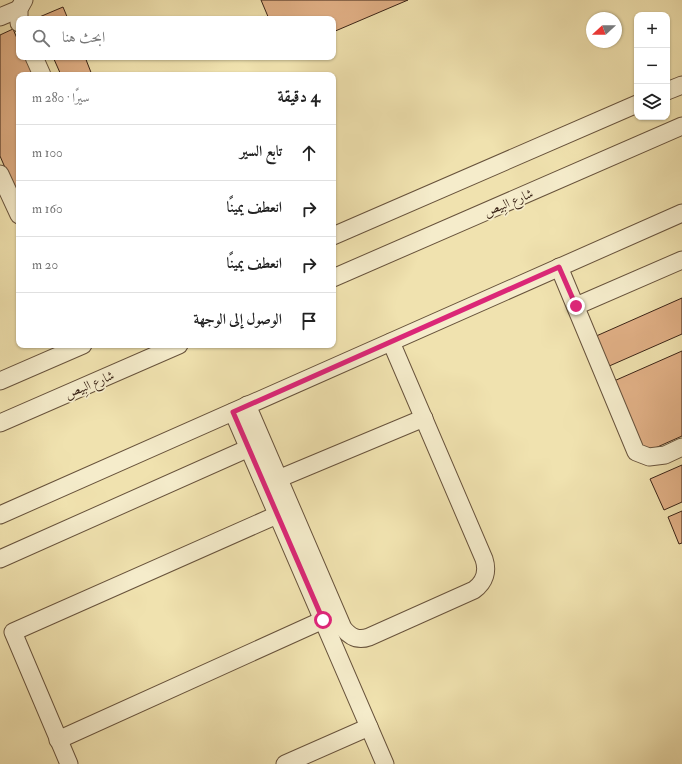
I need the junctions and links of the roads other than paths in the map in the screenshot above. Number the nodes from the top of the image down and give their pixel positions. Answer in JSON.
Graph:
{"nodes":[{"id":1,"x":21,"y":11,"type":"edge"},
{"id":2,"x":0,"y":17,"type":"edge"},
{"id":3,"x":35,"y":60,"type":"edge"},
{"id":4,"x":41,"y":72,"type":"edge"},
{"id":5,"x":682,"y":84,"type":"edge"},
{"id":6,"x":670,"y":90,"type":"edge"},
{"id":7,"x":634,"y":105,"type":"edge"},
{"id":8,"x":682,"y":126,"type":"edge"},
{"id":9,"x":0,"y":174,"type":"edge"},
{"id":10,"x":16,"y":208,"type":"edge"},
{"id":11,"x":682,"y":213,"type":"edge"},
{"id":12,"x":336,"y":235,"type":"edge"},
{"id":13,"x":682,"y":260,"type":"edge"},
{"id":14,"x":559,"y":267,"type":"junction"},
{"id":15,"x":336,"y":277,"type":"edge"},
{"id":16,"x":576,"y":306,"type":"junction"},
{"id":17,"x":391,"y":342,"type":"junction"},
{"id":18,"x":76,"y":348,"type":"edge"},
{"id":19,"x":172,"y":348,"type":"edge"},
{"id":20,"x":0,"y":381,"type":"edge"},
{"id":21,"x":240,"y":408,"type":"junction"},
{"id":22,"x":424,"y":418,"type":"junction"},
{"id":23,"x":0,"y":423,"type":"edge"},
{"id":24,"x":682,"y":447,"type":"edge"},
{"id":25,"x":249,"y":448,"type":"junction"},
{"id":26,"x":278,"y":479,"type":"junction"},
{"id":27,"x":0,"y":515,"type":"edge"},
{"id":28,"x":277,"y":515,"type":"junction"},
{"id":29,"x":0,"y":559,"type":"edge"},
{"id":30,"x":323,"y":620,"type":"junction"},
{"id":31,"x":6,"y":635,"type":"edge"},
{"id":32,"x":369,"y":727,"type":"junction"},
{"id":33,"x":58,"y":740,"type":"junction"},
{"id":34,"x":69,"y":764,"type":"edge"},
{"id":35,"x":285,"y":764,"type":"edge"},
{"id":36,"x":385,"y":764,"type":"edge"}],
"edges":[{"from":1,"to":2,"type":"street"},
{"from":3,"to":4,"type":"street"},
{"from":5,"to":6,"type":"street"},
{"from":7,"to":12,"type":"street"},
{"from":8,"to":15,"type":"street","name":"شارع البِيص"},
{"from":9,"to":10,"type":"street"},
{"from":11,"to":14,"type":"street"},
{"from":13,"to":16,"type":"street"},
{"from":14,"to":16,"type":"street"},
{"from":14,"to":17,"type":"street"},
{"from":16,"to":24,"type":"street"},
{"from":17,"to":21,"type":"street"},
{"from":17,"to":22,"type":"street"},
{"from":18,"to":20,"type":"street"},
{"from":19,"to":23,"type":"street","name":"شارع البِيص"},
{"from":21,"to":25,"type":"street"},
{"from":21,"to":26,"type":"street"},
{"from":21,"to":27,"type":"street"},
{"from":22,"to":26,"type":"street"},
{"from":22,"to":26,"type":"street"},
{"from":25,"to":28,"type":"street"},
{"from":25,"to":29,"type":"street"},
{"from":28,"to":30,"type":"street"},
{"from":28,"to":31,"type":"street"},
{"from":30,"to":32,"type":"street"},
{"from":30,"to":33,"type":"street"},
{"from":31,"to":33,"type":"street"},
{"from":32,"to":35,"type":"street"},
{"from":32,"to":36,"type":"street"},
{"from":33,"to":34,"type":"street"}]}
